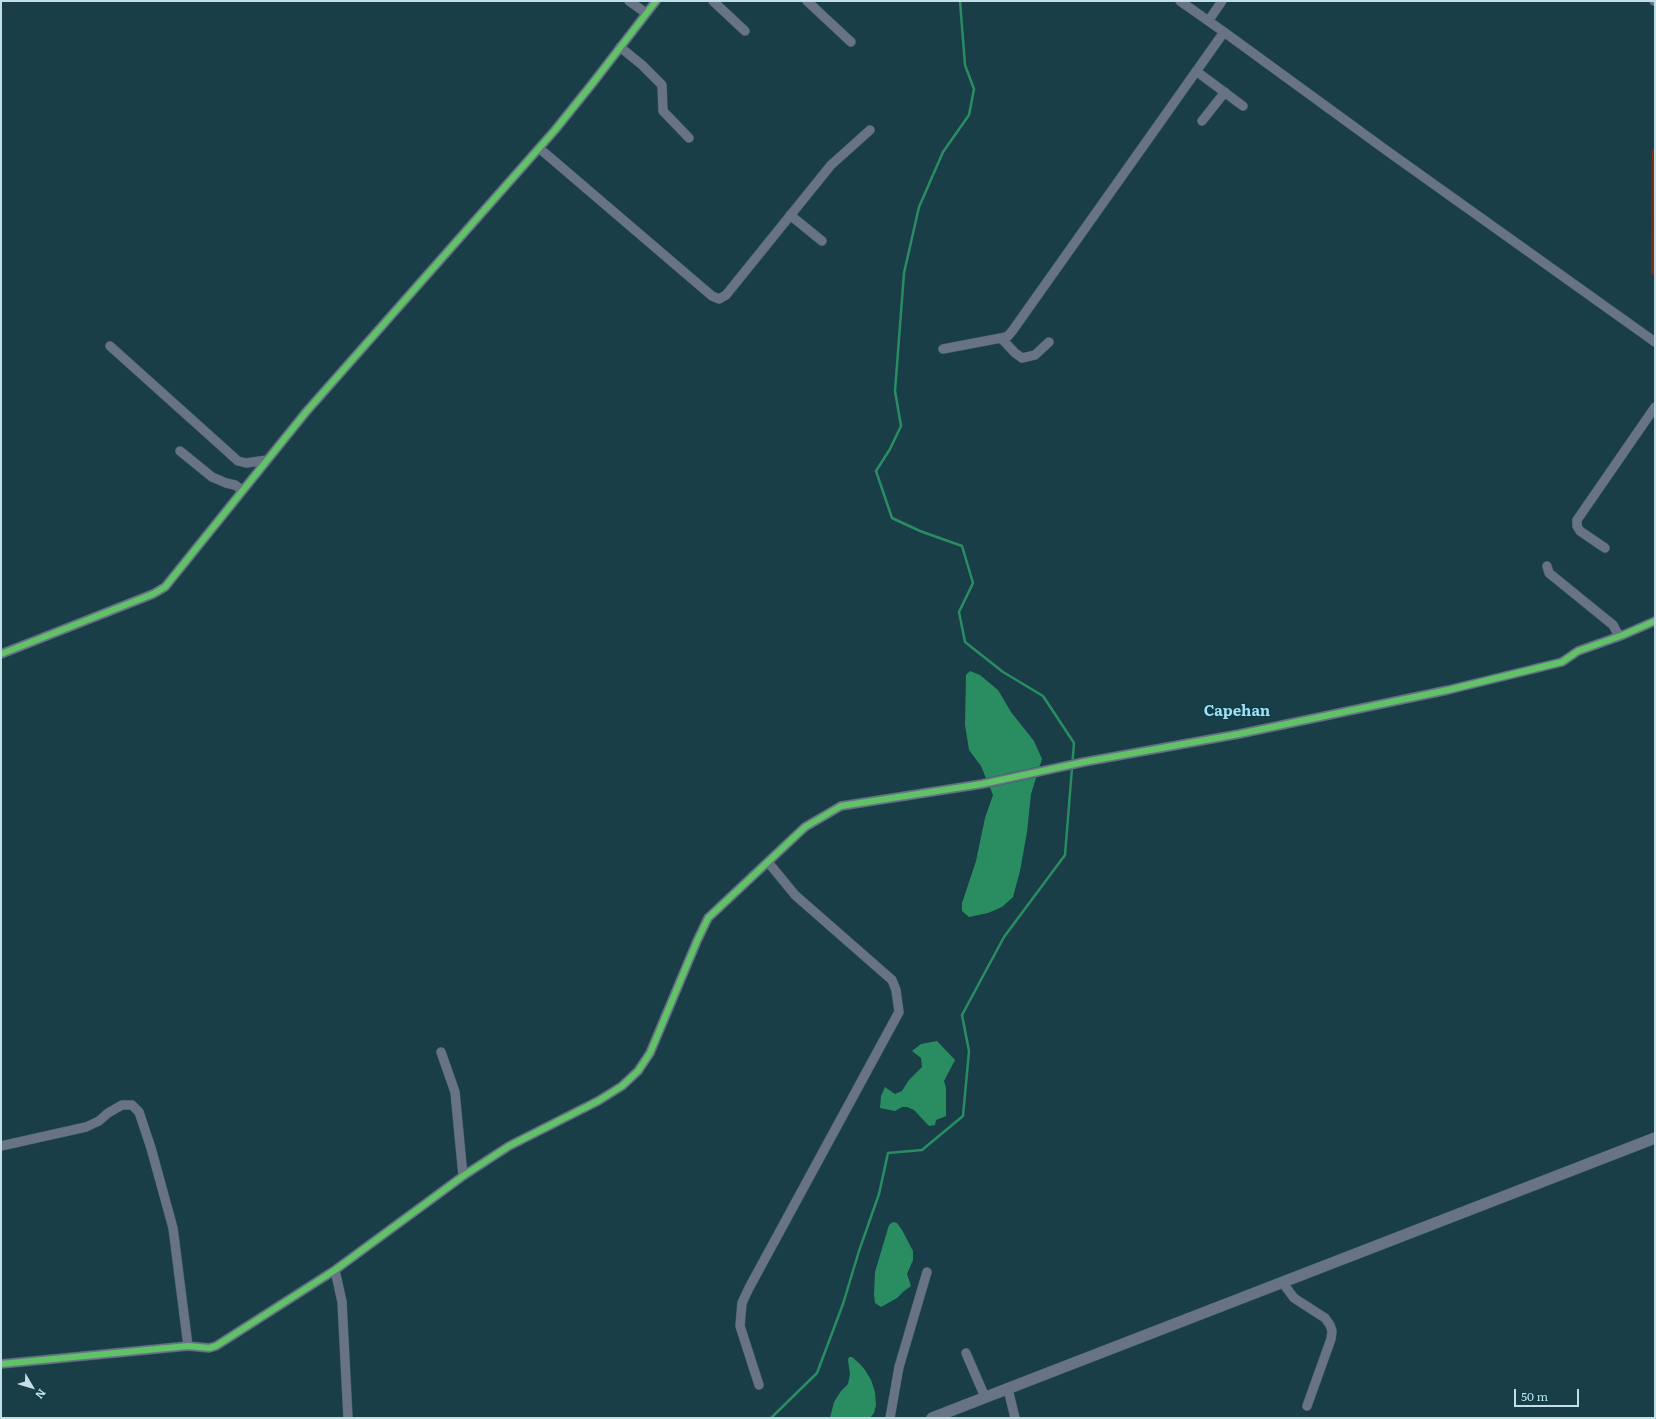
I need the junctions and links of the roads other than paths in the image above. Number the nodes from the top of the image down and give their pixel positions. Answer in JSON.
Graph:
{"nodes":[{"id":1,"x":629,"y":1,"type":"edge"},
{"id":2,"x":656,"y":1,"type":"edge"},
{"id":3,"x":713,"y":1,"type":"edge"},
{"id":4,"x":806,"y":1,"type":"edge"},
{"id":5,"x":1180,"y":1,"type":"edge"},
{"id":6,"x":1222,"y":1,"type":"edge"},
{"id":7,"x":646,"y":13,"type":"junction"},
{"id":8,"x":1209,"y":20,"type":"junction"},
{"id":9,"x":745,"y":31,"type":"dead end"},
{"id":10,"x":1224,"y":32,"type":"junction"},
{"id":11,"x":851,"y":42,"type":"dead end"},
{"id":12,"x":620,"y":47,"type":"junction"},
{"id":13,"x":1196,"y":71,"type":"junction"},
{"id":14,"x":1225,"y":92,"type":"junction"},
{"id":15,"x":1243,"y":106,"type":"dead end"},
{"id":16,"x":1202,"y":121,"type":"dead end"},
{"id":17,"x":870,"y":130,"type":"dead end"},
{"id":18,"x":689,"y":138,"type":"dead end"},
{"id":19,"x":539,"y":148,"type":"junction"},
{"id":20,"x":790,"y":215,"type":"junction"},
{"id":21,"x":822,"y":241,"type":"dead end"},
{"id":22,"x":1001,"y":338,"type":"junction"},
{"id":23,"x":1049,"y":342,"type":"dead end"},
{"id":24,"x":1655,"y":342,"type":"edge"},
{"id":25,"x":110,"y":346,"type":"dead end"},
{"id":26,"x":943,"y":349,"type":"dead end"},
{"id":27,"x":1655,"y":407,"type":"edge"},
{"id":28,"x":180,"y":450,"type":"dead end"},
{"id":29,"x":267,"y":460,"type":"junction"},
{"id":30,"x":242,"y":463,"type":"junction"},
{"id":31,"x":251,"y":480,"type":"junction"},
{"id":32,"x":242,"y":490,"type":"junction"},
{"id":33,"x":1605,"y":548,"type":"dead end"},
{"id":34,"x":1547,"y":566,"type":"dead end"},
{"id":35,"x":1655,"y":621,"type":"edge"},
{"id":36,"x":1619,"y":636,"type":"junction"},
{"id":37,"x":1,"y":654,"type":"edge"},
{"id":38,"x":768,"y":862,"type":"junction"},
{"id":39,"x":441,"y":1052,"type":"dead end"},
{"id":40,"x":1655,"y":1138,"type":"edge"},
{"id":41,"x":1,"y":1146,"type":"edge"},
{"id":42,"x":463,"y":1176,"type":"junction"},
{"id":43,"x":335,"y":1270,"type":"junction"},
{"id":44,"x":927,"y":1272,"type":"dead end"},
{"id":45,"x":1282,"y":1282,"type":"junction"},
{"id":46,"x":188,"y":1346,"type":"junction"},
{"id":47,"x":966,"y":1352,"type":"dead end"},
{"id":48,"x":1,"y":1364,"type":"edge"},
{"id":49,"x":759,"y":1385,"type":"dead end"},
{"id":50,"x":1008,"y":1388,"type":"junction"},
{"id":51,"x":985,"y":1397,"type":"junction"},
{"id":52,"x":1307,"y":1406,"type":"dead end"},
{"id":53,"x":348,"y":1418,"type":"edge"},
{"id":54,"x":890,"y":1418,"type":"edge"},
{"id":55,"x":932,"y":1418,"type":"edge"},
{"id":56,"x":1015,"y":1418,"type":"edge"}],
"edges":[{"from":1,"to":7,"type":"street"},
{"from":2,"to":7,"type":"street"},
{"from":3,"to":9,"type":"street"},
{"from":4,"to":11,"type":"street"},
{"from":5,"to":8,"type":"street"},
{"from":6,"to":8,"type":"street"},
{"from":7,"to":12,"type":"street"},
{"from":8,"to":10,"type":"street"},
{"from":10,"to":13,"type":"street"},
{"from":10,"to":24,"type":"street"},
{"from":12,"to":18,"type":"street"},
{"from":12,"to":19,"type":"street"},
{"from":13,"to":14,"type":"street"},
{"from":13,"to":22,"type":"street"},
{"from":14,"to":15,"type":"street"},
{"from":14,"to":16,"type":"street"},
{"from":17,"to":20,"type":"street"},
{"from":19,"to":20,"type":"street"},
{"from":19,"to":29,"type":"street"},
{"from":20,"to":21,"type":"street"},
{"from":22,"to":23,"type":"street"},
{"from":22,"to":26,"type":"street"},
{"from":25,"to":30,"type":"street"},
{"from":27,"to":33,"type":"street"},
{"from":28,"to":32,"type":"street"},
{"from":29,"to":30,"type":"street"},
{"from":29,"to":31,"type":"street"},
{"from":30,"to":31,"type":"street"},
{"from":31,"to":32,"type":"street"},
{"from":32,"to":37,"type":"street"},
{"from":34,"to":36,"type":"street"},
{"from":35,"to":36,"type":"street"},
{"from":36,"to":38,"type":"street"},
{"from":38,"to":42,"type":"street"},
{"from":38,"to":49,"type":"street"},
{"from":39,"to":42,"type":"street"},
{"from":40,"to":45,"type":"street"},
{"from":41,"to":46,"type":"street"},
{"from":42,"to":43,"type":"street"},
{"from":43,"to":46,"type":"street"},
{"from":43,"to":53,"type":"street"},
{"from":44,"to":54,"type":"street"},
{"from":45,"to":50,"type":"street"},
{"from":45,"to":52,"type":"street"},
{"from":46,"to":48,"type":"street"},
{"from":47,"to":51,"type":"street"},
{"from":50,"to":51,"type":"street"},
{"from":50,"to":56,"type":"street"},
{"from":51,"to":55,"type":"street"}]}
